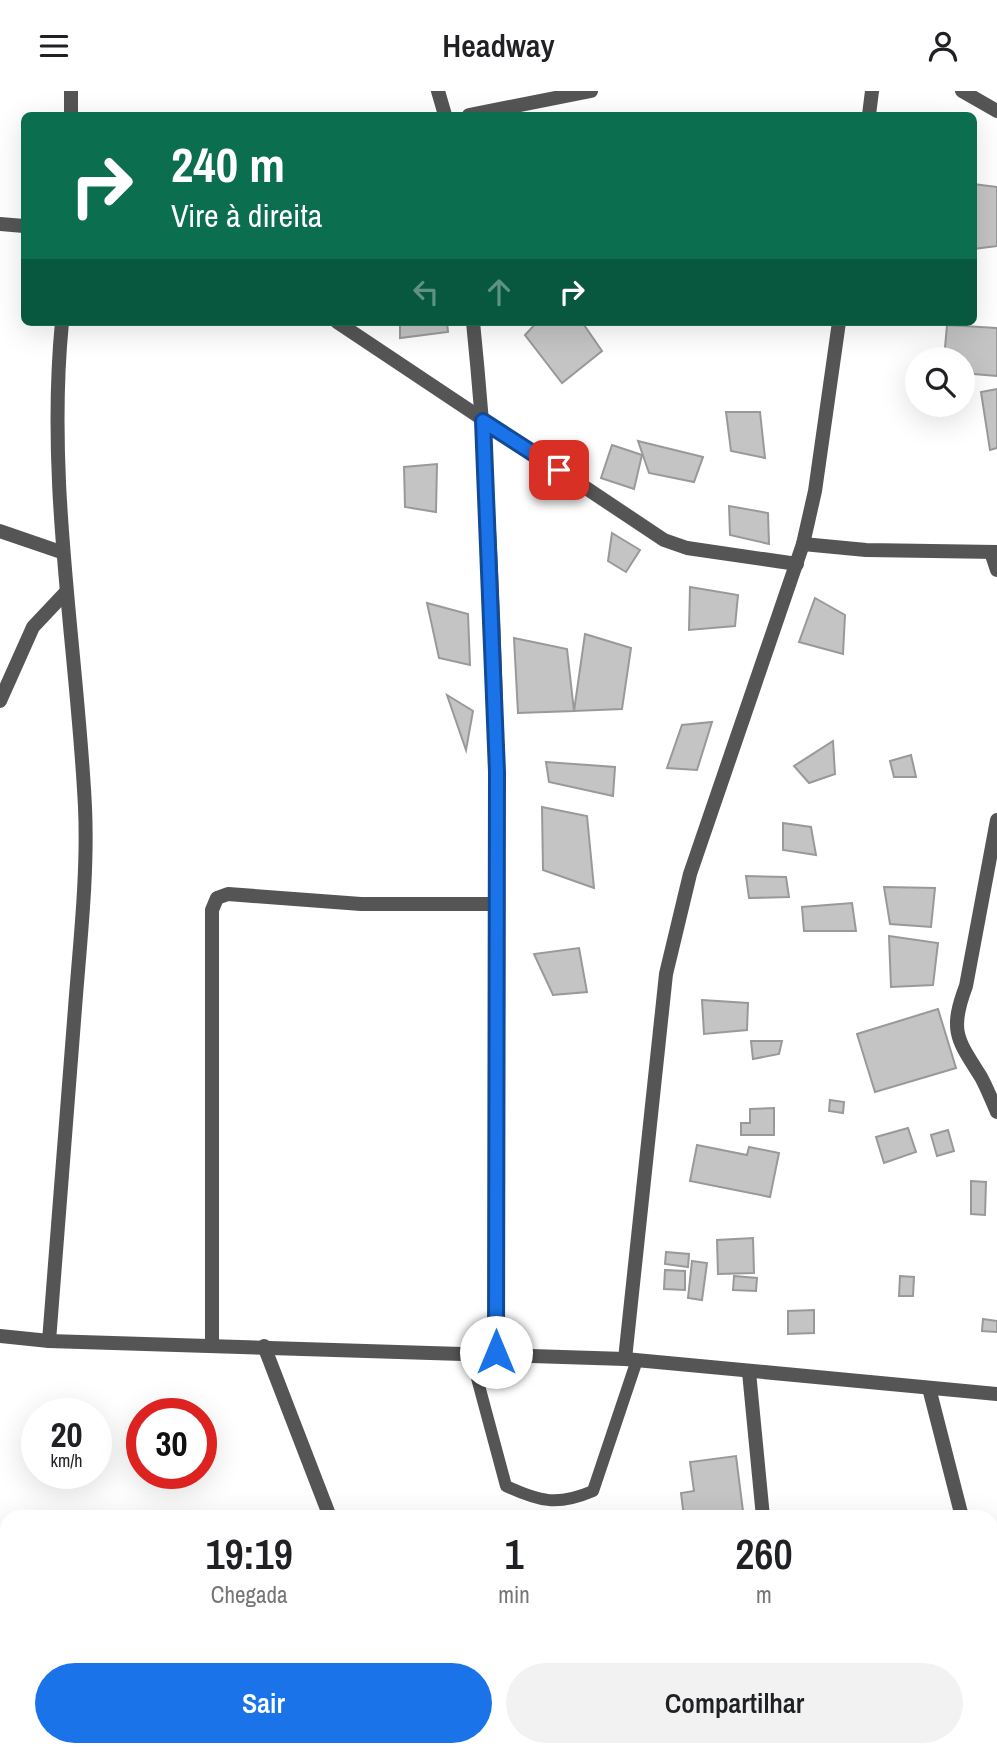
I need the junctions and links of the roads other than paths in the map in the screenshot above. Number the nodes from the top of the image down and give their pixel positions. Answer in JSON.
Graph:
{"nodes":[{"id":1,"x":71,"y":91,"type":"edge"},
{"id":2,"x":438,"y":91,"type":"edge"},
{"id":3,"x":591,"y":91,"type":"edge"},
{"id":4,"x":872,"y":91,"type":"edge"},
{"id":5,"x":962,"y":91,"type":"edge"},
{"id":6,"x":997,"y":111,"type":"edge"},
{"id":7,"x":71,"y":112,"type":"edge"},
{"id":8,"x":444,"y":112,"type":"edge"},
{"id":9,"x":484,"y":112,"type":"edge"},
{"id":10,"x":869,"y":112,"type":"edge"},
{"id":11,"x":0,"y":224,"type":"edge"},
{"id":12,"x":21,"y":226,"type":"edge"},
{"id":13,"x":62,"y":326,"type":"edge"},
{"id":14,"x":343,"y":326,"type":"edge"},
{"id":15,"x":473,"y":326,"type":"edge"},
{"id":16,"x":838,"y":326,"type":"edge"},
{"id":17,"x":483,"y":421,"type":"junction"},
{"id":18,"x":0,"y":531,"type":"edge"},
{"id":19,"x":803,"y":544,"type":"junction"},
{"id":20,"x":61,"y":552,"type":"junction"},
{"id":21,"x":994,"y":552,"type":"edge"},
{"id":22,"x":797,"y":564,"type":"junction"},
{"id":23,"x":997,"y":570,"type":"edge"},
{"id":24,"x":66,"y":592,"type":"junction"},
{"id":25,"x":0,"y":701,"type":"edge"},
{"id":26,"x":997,"y":820,"type":"edge"},
{"id":27,"x":497,"y":904,"type":"junction"},
{"id":28,"x":997,"y":1112,"type":"edge"},
{"id":29,"x":0,"y":1336,"type":"edge"},
{"id":30,"x":48,"y":1341,"type":"junction"},
{"id":31,"x":212,"y":1345,"type":"junction"},
{"id":32,"x":264,"y":1346,"type":"junction"},
{"id":33,"x":470,"y":1352,"type":"junction"},
{"id":34,"x":496,"y":1352,"type":"junction"},
{"id":35,"x":631,"y":1359,"type":"junction"},
{"id":36,"x":749,"y":1373,"type":"junction"},
{"id":37,"x":929,"y":1388,"type":"junction"},
{"id":38,"x":997,"y":1394,"type":"edge"},
{"id":39,"x":327,"y":1510,"type":"edge"},
{"id":40,"x":762,"y":1510,"type":"edge"},
{"id":41,"x":960,"y":1510,"type":"edge"}],
"edges":[{"from":1,"to":7,"type":"street"},
{"from":2,"to":8,"type":"street"},
{"from":3,"to":9,"type":"street"},
{"from":4,"to":10,"type":"street"},
{"from":5,"to":6,"type":"street"},
{"from":11,"to":12,"type":"street"},
{"from":13,"to":20,"type":"street"},
{"from":14,"to":17,"type":"street"},
{"from":15,"to":17,"type":"street"},
{"from":16,"to":19,"type":"street"},
{"from":17,"to":22,"type":"street"},
{"from":17,"to":27,"type":"street"},
{"from":18,"to":20,"type":"street"},
{"from":19,"to":21,"type":"street"},
{"from":19,"to":22,"type":"street"},
{"from":20,"to":24,"type":"street"},
{"from":21,"to":23,"type":"street"},
{"from":22,"to":35,"type":"street"},
{"from":24,"to":25,"type":"street"},
{"from":24,"to":30,"type":"street"},
{"from":26,"to":28,"type":"street"},
{"from":27,"to":31,"type":"street"},
{"from":27,"to":34,"type":"street"},
{"from":29,"to":30,"type":"street"},
{"from":30,"to":31,"type":"street"},
{"from":31,"to":32,"type":"street"},
{"from":32,"to":33,"type":"street"},
{"from":32,"to":39,"type":"street"},
{"from":33,"to":34,"type":"street"},
{"from":33,"to":35,"type":"lane"},
{"from":34,"to":35,"type":"street"},
{"from":35,"to":36,"type":"street"},
{"from":36,"to":37,"type":"street"},
{"from":36,"to":40,"type":"street"},
{"from":37,"to":38,"type":"street"},
{"from":37,"to":41,"type":"street"}]}
